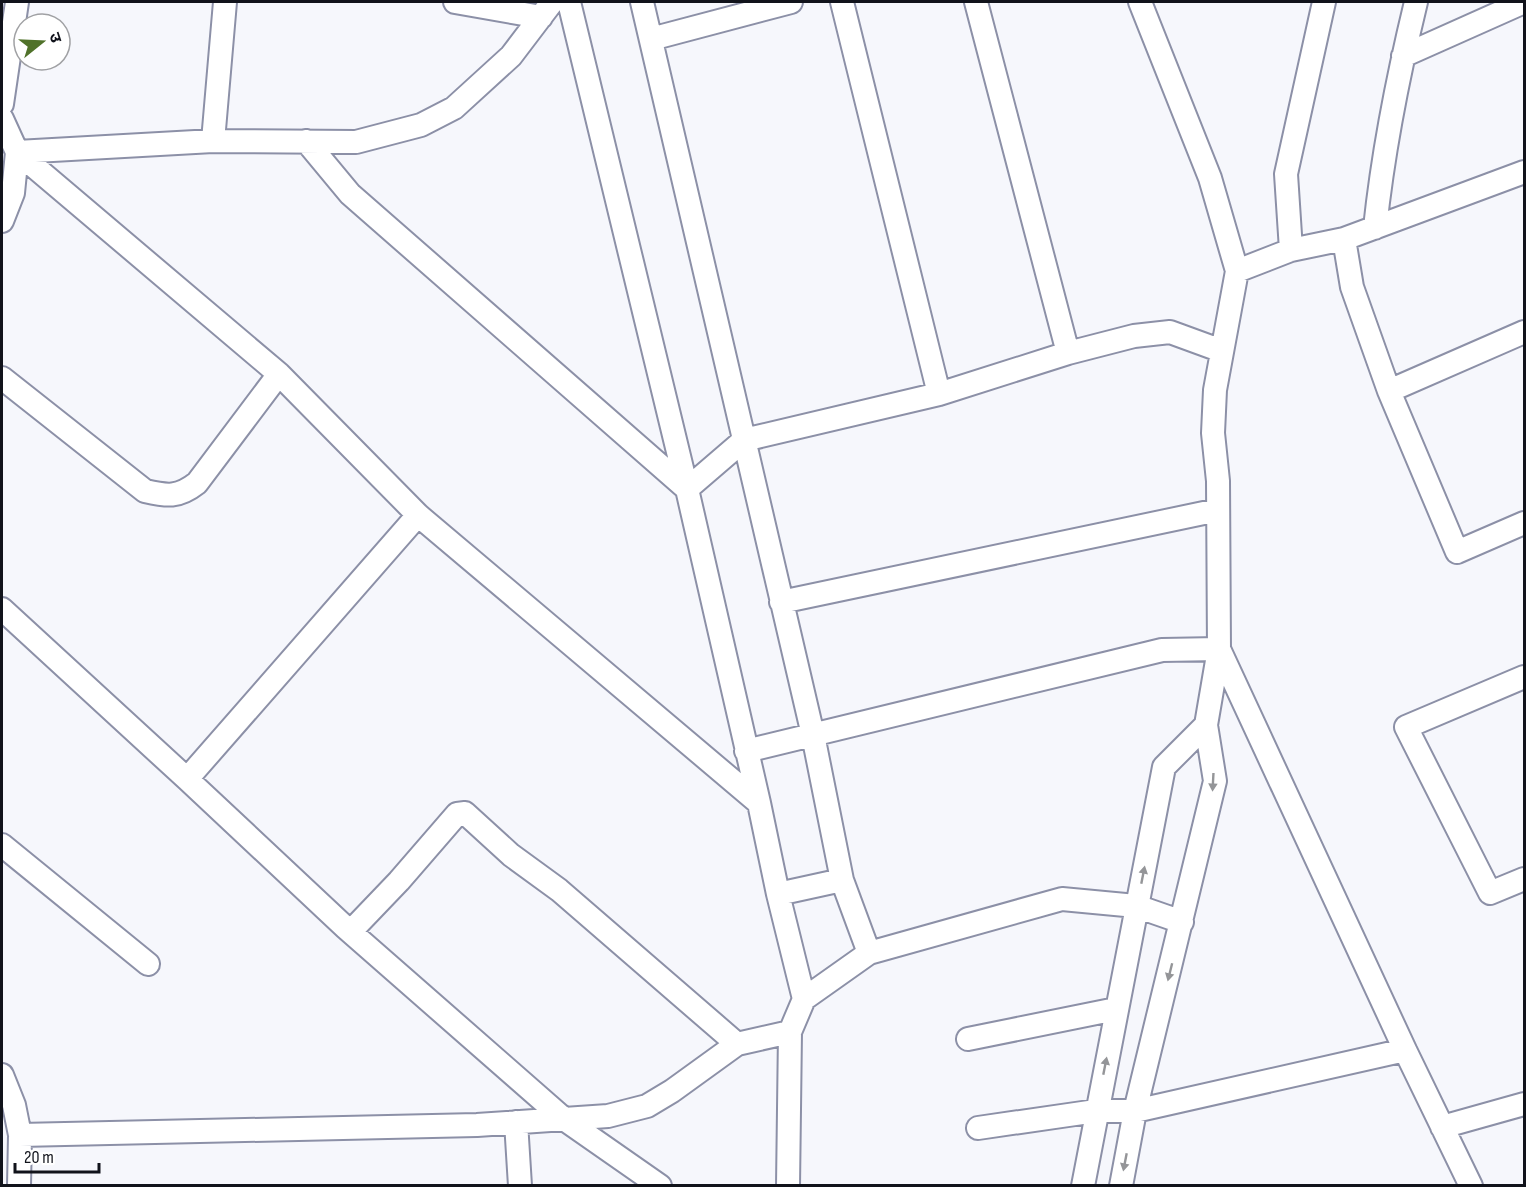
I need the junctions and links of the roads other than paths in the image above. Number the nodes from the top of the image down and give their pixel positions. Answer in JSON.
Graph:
{"nodes":[{"id":1,"x":17,"y":2,"type":"edge"},
{"id":2,"x":225,"y":2,"type":"edge"},
{"id":3,"x":455,"y":2,"type":"edge"},
{"id":4,"x":569,"y":2,"type":"edge"},
{"id":5,"x":642,"y":2,"type":"edge"},
{"id":6,"x":791,"y":2,"type":"edge"},
{"id":7,"x":842,"y":2,"type":"edge"},
{"id":8,"x":976,"y":2,"type":"edge"},
{"id":9,"x":1140,"y":2,"type":"edge"},
{"id":10,"x":1324,"y":2,"type":"edge"},
{"id":11,"x":1416,"y":2,"type":"edge"},
{"id":12,"x":1524,"y":2,"type":"edge"},
{"id":13,"x":546,"y":9,"type":"edge"},
{"id":14,"x":651,"y":39,"type":"junction"},
{"id":15,"x":1403,"y":56,"type":"junction"},
{"id":16,"x":2,"y":104,"type":"edge"},
{"id":17,"x":2,"y":119,"type":"edge"},
{"id":18,"x":213,"y":141,"type":"junction"},
{"id":19,"x":306,"y":141,"type":"junction"},
{"id":20,"x":17,"y":152,"type":"junction"},
{"id":21,"x":1524,"y":172,"type":"edge"},
{"id":22,"x":2,"y":221,"type":"edge"},
{"id":23,"x":1375,"y":228,"type":"junction"},
{"id":24,"x":1344,"y":239,"type":"junction"},
{"id":25,"x":1291,"y":250,"type":"junction"},
{"id":26,"x":1237,"y":271,"type":"junction"},
{"id":27,"x":1524,"y":332,"type":"edge"},
{"id":28,"x":1222,"y":351,"type":"junction"},
{"id":29,"x":1068,"y":353,"type":"junction"},
{"id":30,"x":279,"y":374,"type":"junction"},
{"id":31,"x":2,"y":378,"type":"edge"},
{"id":32,"x":1389,"y":391,"type":"junction"},
{"id":33,"x":939,"y":394,"type":"junction"},
{"id":34,"x":744,"y":440,"type":"junction"},
{"id":35,"x":687,"y":489,"type":"junction"},
{"id":36,"x":1218,"y":510,"type":"junction"},
{"id":37,"x":418,"y":516,"type":"junction"},
{"id":38,"x":1524,"y":523,"type":"edge"},
{"id":39,"x":781,"y":602,"type":"junction"},
{"id":40,"x":2,"y":609,"type":"edge"},
{"id":41,"x":1219,"y":649,"type":"junction"},
{"id":42,"x":1524,"y":677,"type":"edge"},
{"id":43,"x":1206,"y":724,"type":"junction"},
{"id":44,"x":813,"y":735,"type":"junction"},
{"id":45,"x":746,"y":751,"type":"junction"},
{"id":46,"x":187,"y":779,"type":"junction"},
{"id":47,"x":759,"y":803,"type":"junction"},
{"id":48,"x":2,"y":845,"type":"edge"},
{"id":49,"x":1524,"y":879,"type":"edge"},
{"id":50,"x":842,"y":880,"type":"junction"},
{"id":51,"x":778,"y":894,"type":"junction"},
{"id":52,"x":1136,"y":906,"type":"junction"},
{"id":53,"x":1182,"y":922,"type":"junction"},
{"id":54,"x":346,"y":928,"type":"junction"},
{"id":55,"x":869,"y":953,"type":"junction"},
{"id":56,"x":148,"y":964,"type":"dead end"},
{"id":57,"x":804,"y":999,"type":"junction"},
{"id":58,"x":1116,"y":1009,"type":"junction"},
{"id":59,"x":790,"y":1032,"type":"junction"},
{"id":60,"x":968,"y":1040,"type":"dead end"},
{"id":61,"x":737,"y":1044,"type":"junction"},
{"id":62,"x":1405,"y":1050,"type":"junction"},
{"id":63,"x":2,"y":1075,"type":"edge"},
{"id":64,"x":1524,"y":1104,"type":"edge"},
{"id":65,"x":1135,"y":1111,"type":"junction"},
{"id":66,"x":1096,"y":1112,"type":"junction"},
{"id":67,"x":564,"y":1119,"type":"junction"},
{"id":68,"x":516,"y":1122,"type":"junction"},
{"id":69,"x":1442,"y":1127,"type":"junction"},
{"id":70,"x":978,"y":1128,"type":"dead end"},
{"id":71,"x":20,"y":1135,"type":"junction"},
{"id":72,"x":19,"y":1185,"type":"edge"},
{"id":73,"x":520,"y":1185,"type":"edge"},
{"id":74,"x":660,"y":1185,"type":"edge"},
{"id":75,"x":788,"y":1185,"type":"edge"},
{"id":76,"x":1083,"y":1185,"type":"edge"},
{"id":77,"x":1120,"y":1185,"type":"edge"},
{"id":78,"x":1471,"y":1185,"type":"edge"}],
"edges":[{"from":1,"to":16,"type":"street"},
{"from":2,"to":18,"type":"street"},
{"from":3,"to":13,"type":"street"},
{"from":4,"to":35,"type":"street"},
{"from":5,"to":14,"type":"street"},
{"from":6,"to":14,"type":"street"},
{"from":7,"to":33,"type":"street"},
{"from":8,"to":29,"type":"street"},
{"from":9,"to":26,"type":"street"},
{"from":10,"to":25,"type":"street"},
{"from":11,"to":15,"type":"street"},
{"from":12,"to":15,"type":"street"},
{"from":13,"to":19,"type":"street"},
{"from":14,"to":34,"type":"street"},
{"from":15,"to":23,"type":"street"},
{"from":17,"to":20,"type":"street"},
{"from":18,"to":19,"type":"street"},
{"from":18,"to":20,"type":"street"},
{"from":19,"to":35,"type":"street"},
{"from":20,"to":22,"type":"street"},
{"from":20,"to":30,"type":"street"},
{"from":21,"to":23,"type":"street"},
{"from":23,"to":24,"type":"street"},
{"from":24,"to":25,"type":"street"},
{"from":24,"to":32,"type":"street"},
{"from":25,"to":26,"type":"street"},
{"from":26,"to":28,"type":"street"},
{"from":27,"to":32,"type":"street"},
{"from":28,"to":29,"type":"street"},
{"from":28,"to":36,"type":"street"},
{"from":29,"to":33,"type":"street"},
{"from":30,"to":31,"type":"street"},
{"from":30,"to":37,"type":"street"},
{"from":32,"to":38,"type":"street"},
{"from":33,"to":34,"type":"street"},
{"from":34,"to":35,"type":"street"},
{"from":34,"to":39,"type":"street"},
{"from":35,"to":45,"type":"street"},
{"from":36,"to":39,"type":"street"},
{"from":36,"to":41,"type":"street"},
{"from":37,"to":46,"type":"street"},
{"from":37,"to":47,"type":"street"},
{"from":39,"to":44,"type":"street"},
{"from":40,"to":46,"type":"street"},
{"from":41,"to":43,"type":"street"},
{"from":41,"to":44,"type":"street"},
{"from":41,"to":62,"type":"street"},
{"from":42,"to":49,"type":"street"},
{"from":52,"to":43,"type":"street","one_way":true},
{"from":43,"to":53,"type":"street","one_way":true},
{"from":44,"to":45,"type":"street"},
{"from":44,"to":50,"type":"street"},
{"from":45,"to":47,"type":"street"},
{"from":46,"to":54,"type":"street"},
{"from":47,"to":51,"type":"street"},
{"from":48,"to":56,"type":"street"},
{"from":50,"to":51,"type":"street"},
{"from":50,"to":55,"type":"street"},
{"from":51,"to":57,"type":"street"},
{"from":52,"to":53,"type":"street"},
{"from":52,"to":55,"type":"street"},
{"from":52,"to":58,"type":"street"},
{"from":53,"to":65,"type":"street","one_way":true},
{"from":54,"to":61,"type":"street"},
{"from":54,"to":67,"type":"street"},
{"from":55,"to":57,"type":"street"},
{"from":57,"to":59,"type":"street"},
{"from":58,"to":60,"type":"street"},
{"from":66,"to":58,"type":"street","one_way":true},
{"from":59,"to":61,"type":"street"},
{"from":59,"to":75,"type":"street"},
{"from":61,"to":67,"type":"street"},
{"from":62,"to":65,"type":"street"},
{"from":62,"to":69,"type":"street"},
{"from":63,"to":71,"type":"street"},
{"from":64,"to":69,"type":"street"},
{"from":65,"to":66,"type":"street"},
{"from":65,"to":77,"type":"street","one_way":true},
{"from":66,"to":70,"type":"street"},
{"from":66,"to":76,"type":"street"},
{"from":67,"to":68,"type":"street"},
{"from":67,"to":74,"type":"street"},
{"from":68,"to":71,"type":"street"},
{"from":68,"to":73,"type":"street"},
{"from":69,"to":78,"type":"street"},
{"from":71,"to":72,"type":"street"}]}
